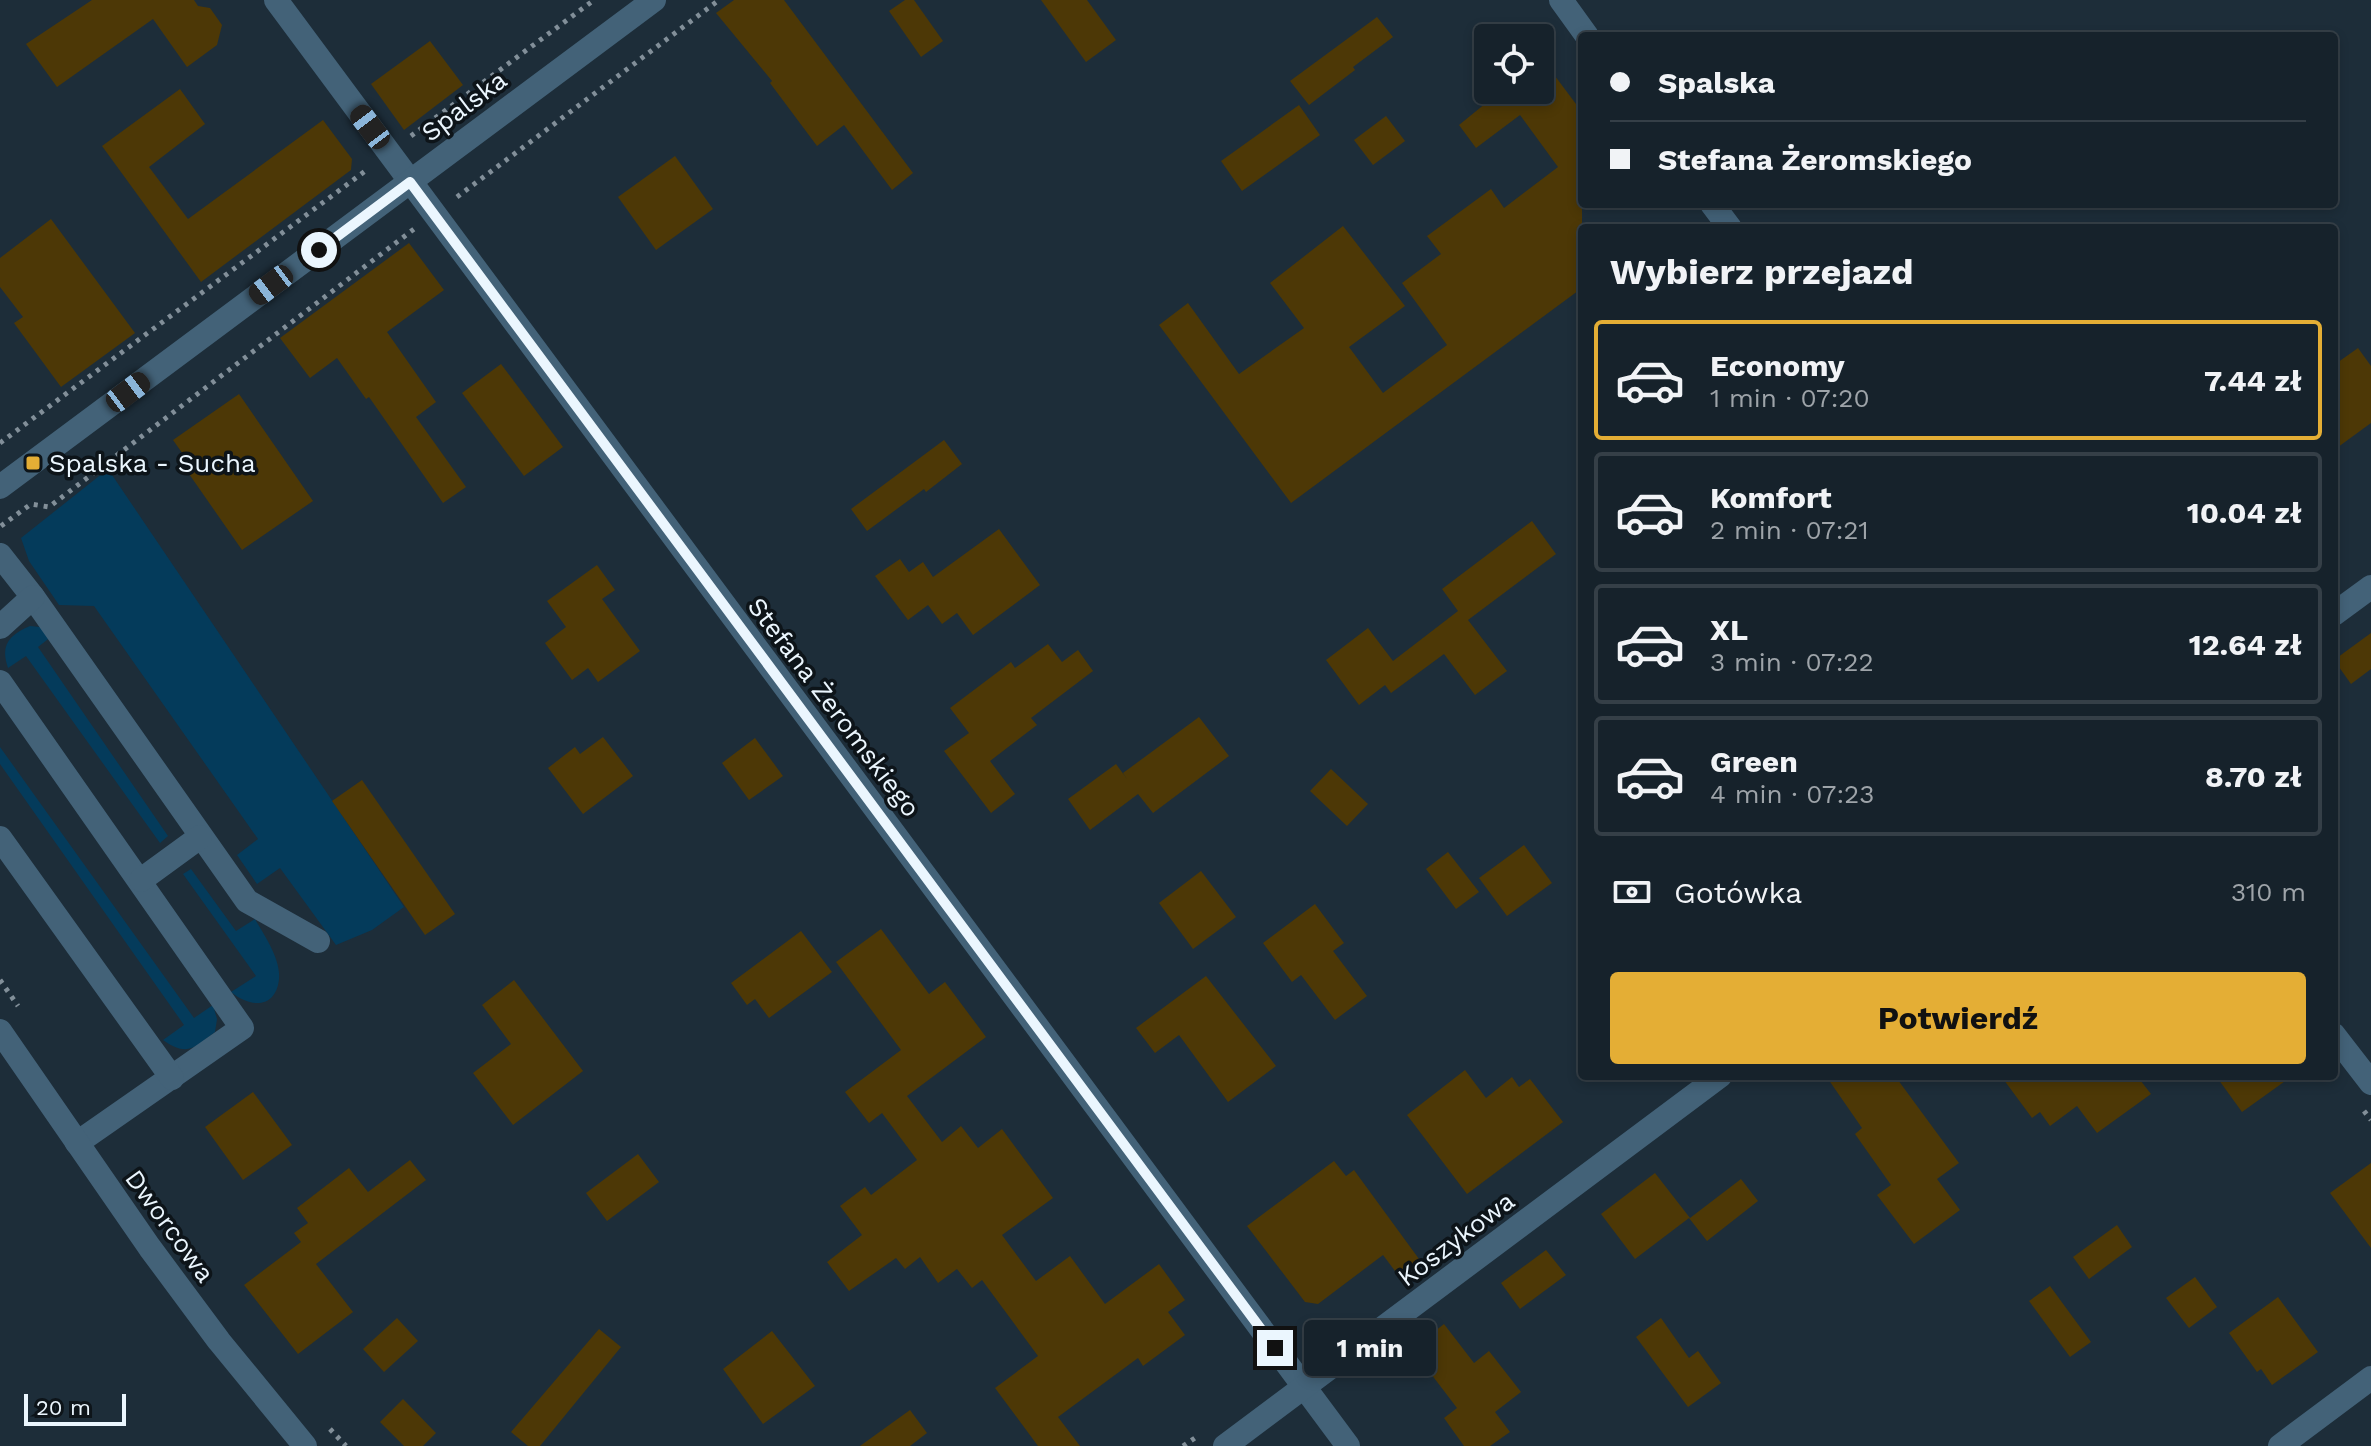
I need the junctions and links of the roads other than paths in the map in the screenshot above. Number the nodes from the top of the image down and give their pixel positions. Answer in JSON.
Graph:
{"nodes":[{"id":1,"x":276,"y":0,"type":"edge"},
{"id":2,"x":654,"y":0,"type":"edge"},
{"id":3,"x":1561,"y":0,"type":"edge"},
{"id":4,"x":1584,"y":32,"type":"edge"},
{"id":5,"x":410,"y":182,"type":"junction"},
{"id":6,"x":0,"y":487,"type":"edge"},
{"id":7,"x":0,"y":555,"type":"edge"},
{"id":8,"x":2371,"y":587,"type":"edge"},
{"id":9,"x":33,"y":597,"type":"junction"},
{"id":10,"x":2338,"y":611,"type":"edge"},
{"id":11,"x":0,"y":627,"type":"edge"},
{"id":12,"x":0,"y":682,"type":"edge"},
{"id":13,"x":200,"y":837,"type":"junction"},
{"id":14,"x":0,"y":838,"type":"edge"},
{"id":15,"x":141,"y":880,"type":"junction"},
{"id":16,"x":318,"y":941,"type":"dead end"},
{"id":17,"x":0,"y":1031,"type":"edge"},
{"id":18,"x":2338,"y":1040,"type":"edge"},
{"id":19,"x":172,"y":1078,"type":"junction"},
{"id":20,"x":1715,"y":1080,"type":"edge"},
{"id":21,"x":2371,"y":1083,"type":"edge"},
{"id":22,"x":77,"y":1143,"type":"junction"},
{"id":23,"x":2371,"y":1378,"type":"edge"},
{"id":24,"x":1304,"y":1388,"type":"junction"},
{"id":25,"x":305,"y":1446,"type":"edge"},
{"id":26,"x":1225,"y":1446,"type":"edge"},
{"id":27,"x":1348,"y":1446,"type":"edge"},
{"id":28,"x":2280,"y":1446,"type":"edge"}],
"edges":[{"from":1,"to":5,"type":"street","name":"Stefana Żeromskiego"},
{"from":2,"to":5,"type":"street","name":"Spalska"},
{"from":3,"to":4,"type":"street"},
{"from":5,"to":6,"type":"street","name":"Spalska"},
{"from":5,"to":24,"type":"street","name":"Stefana Żeromskiego"},
{"from":7,"to":9,"type":"street"},
{"from":8,"to":10,"type":"street"},
{"from":9,"to":11,"type":"street"},
{"from":9,"to":13,"type":"street"},
{"from":12,"to":15,"type":"street"},
{"from":13,"to":15,"type":"street"},
{"from":13,"to":16,"type":"street"},
{"from":14,"to":19,"type":"street"},
{"from":15,"to":19,"type":"street"},
{"from":17,"to":22,"type":"street","name":"Dworcowa"},
{"from":18,"to":21,"type":"street"},
{"from":19,"to":22,"type":"street"},
{"from":20,"to":24,"type":"street","name":"Koszykowa"},
{"from":22,"to":25,"type":"street","name":"Dworcowa"},
{"from":23,"to":28,"type":"street"},
{"from":24,"to":26,"type":"street","name":"Koszykowa"},
{"from":24,"to":27,"type":"street","name":"Stefana Żeromskiego"}]}
